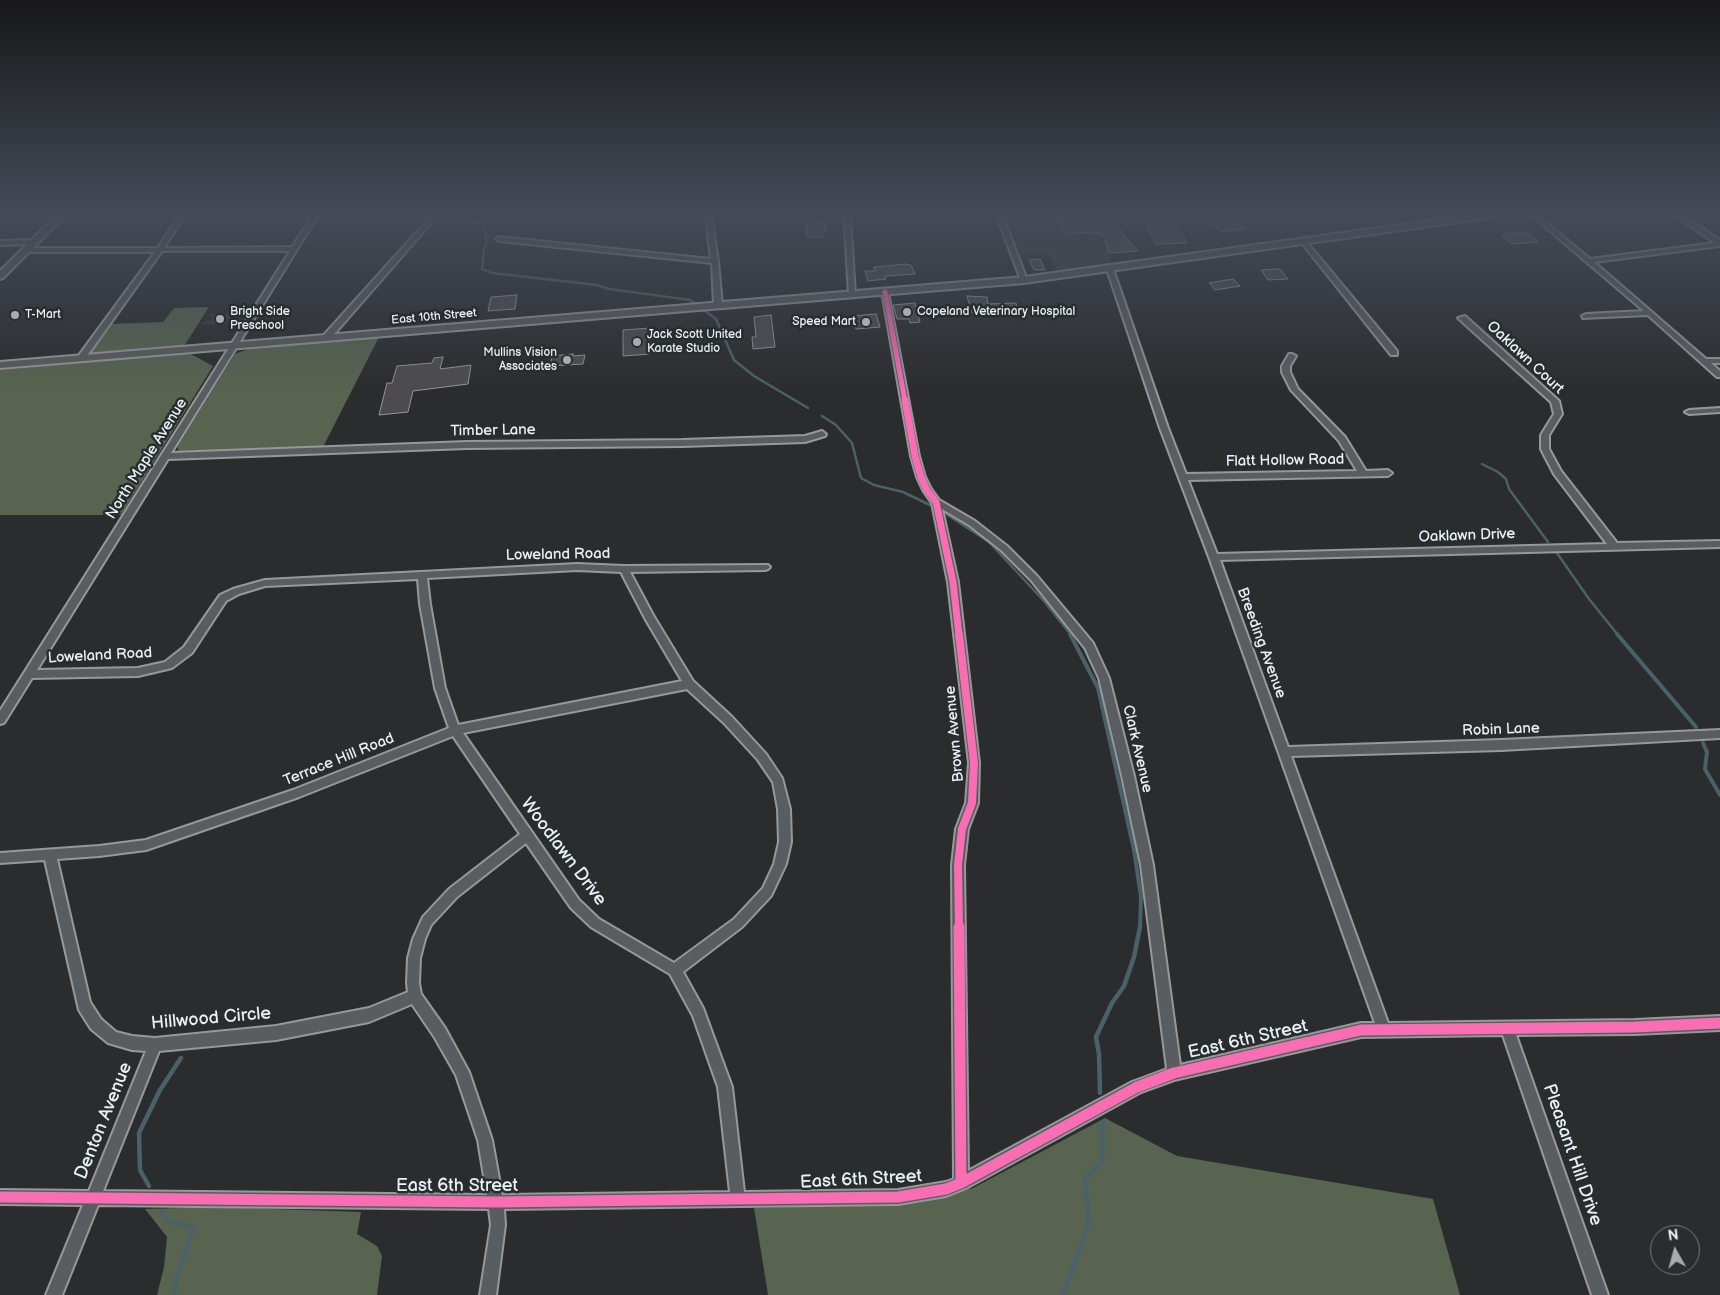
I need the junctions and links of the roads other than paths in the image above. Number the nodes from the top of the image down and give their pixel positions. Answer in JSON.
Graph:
{"nodes":[{"id":1,"x":142,"y":274,"type":"edge"},
{"id":2,"x":279,"y":274,"type":"edge"},
{"id":3,"x":382,"y":274,"type":"edge"},
{"id":4,"x":716,"y":274,"type":"edge"},
{"id":5,"x":851,"y":274,"type":"edge"},
{"id":6,"x":1022,"y":274,"type":"edge"},
{"id":7,"x":1068,"y":274,"type":"edge"},
{"id":8,"x":1112,"y":274,"type":"edge"},
{"id":9,"x":1330,"y":274,"type":"edge"},
{"id":10,"x":1603,"y":274,"type":"edge"},
{"id":11,"x":1024,"y":280,"type":"junction"},
{"id":12,"x":885,"y":292,"type":"junction"},
{"id":13,"x":852,"y":294,"type":"junction"},
{"id":14,"x":718,"y":306,"type":"junction"},
{"id":15,"x":1650,"y":313,"type":"junction"},
{"id":16,"x":1586,"y":316,"type":"dead end"},
{"id":17,"x":1462,"y":318,"type":"dead end"},
{"id":18,"x":326,"y":338,"type":"junction"},
{"id":19,"x":232,"y":347,"type":"junction"},
{"id":20,"x":1394,"y":353,"type":"dead end"},
{"id":21,"x":1292,"y":356,"type":"dead end"},
{"id":22,"x":81,"y":358,"type":"junction"},
{"id":23,"x":1704,"y":361,"type":"junction"},
{"id":24,"x":1720,"y":361,"type":"edge"},
{"id":25,"x":0,"y":365,"type":"edge"},
{"id":26,"x":1720,"y":375,"type":"edge"},
{"id":27,"x":1720,"y":410,"type":"edge"},
{"id":28,"x":1689,"y":412,"type":"dead end"},
{"id":29,"x":822,"y":434,"type":"dead end"},
{"id":30,"x":165,"y":456,"type":"junction"},
{"id":31,"x":1363,"y":473,"type":"junction"},
{"id":32,"x":1388,"y":473,"type":"dead end"},
{"id":33,"x":1183,"y":477,"type":"junction"},
{"id":34,"x":936,"y":502,"type":"junction"},
{"id":35,"x":1720,"y":544,"type":"edge"},
{"id":36,"x":1614,"y":546,"type":"junction"},
{"id":37,"x":1214,"y":556,"type":"junction"},
{"id":38,"x":765,"y":567,"type":"dead end"},
{"id":39,"x":624,"y":569,"type":"junction"},
{"id":40,"x":422,"y":575,"type":"junction"},
{"id":41,"x":29,"y":674,"type":"junction"},
{"id":42,"x":689,"y":684,"type":"junction"},
{"id":43,"x":0,"y":720,"type":"edge"},
{"id":44,"x":455,"y":730,"type":"junction"},
{"id":45,"x":1720,"y":734,"type":"edge"},
{"id":46,"x":1283,"y":752,"type":"junction"},
{"id":47,"x":526,"y":836,"type":"junction"},
{"id":48,"x":50,"y":855,"type":"junction"},
{"id":49,"x":0,"y":858,"type":"edge"},
{"id":50,"x":676,"y":970,"type":"junction"},
{"id":51,"x":415,"y":996,"type":"junction"},
{"id":52,"x":1720,"y":1023,"type":"edge"},
{"id":53,"x":1384,"y":1028,"type":"junction"},
{"id":54,"x":1507,"y":1028,"type":"junction"},
{"id":55,"x":155,"y":1045,"type":"junction"},
{"id":56,"x":1174,"y":1073,"type":"junction"},
{"id":57,"x":961,"y":1183,"type":"junction"},
{"id":58,"x":0,"y":1198,"type":"edge"},
{"id":59,"x":93,"y":1198,"type":"junction"},
{"id":60,"x":738,"y":1200,"type":"junction"},
{"id":61,"x":496,"y":1202,"type":"junction"},
{"id":62,"x":54,"y":1295,"type":"edge"},
{"id":63,"x":488,"y":1295,"type":"edge"},
{"id":64,"x":1600,"y":1295,"type":"edge"}],
"edges":[{"from":1,"to":22,"type":"street"},
{"from":2,"to":19,"type":"street","name":"North Maple Avenue"},
{"from":3,"to":18,"type":"street"},
{"from":4,"to":14,"type":"street"},
{"from":5,"to":13,"type":"street"},
{"from":6,"to":11,"type":"street"},
{"from":7,"to":11,"type":"main road","name":"East 10th Street"},
{"from":8,"to":33,"type":"street","name":"Breeding Avenue"},
{"from":9,"to":20,"type":"street"},
{"from":10,"to":15,"type":"street"},
{"from":11,"to":12,"type":"main road","name":"East 10th Street"},
{"from":12,"to":13,"type":"main road","name":"East 10th Street"},
{"from":12,"to":34,"type":"street","name":"Brown Avenue"},
{"from":13,"to":14,"type":"main road","name":"East 10th Street"},
{"from":14,"to":18,"type":"main road","name":"East 10th Street"},
{"from":15,"to":16,"type":"street"},
{"from":15,"to":23,"type":"street"},
{"from":17,"to":36,"type":"street","name":"Oaklawn Court"},
{"from":18,"to":19,"type":"main road","name":"East 10th Street"},
{"from":19,"to":22,"type":"main road","name":"East 10th Street"},
{"from":19,"to":30,"type":"street","name":"North Maple Avenue"},
{"from":21,"to":31,"type":"street"},
{"from":22,"to":25,"type":"main road","name":"East 10th Street"},
{"from":23,"to":24,"type":"street"},
{"from":23,"to":26,"type":"street"},
{"from":27,"to":28,"type":"street"},
{"from":29,"to":30,"type":"street","name":"Timber Lane"},
{"from":30,"to":41,"type":"street","name":"North Maple Avenue"},
{"from":31,"to":32,"type":"street","name":"Flatt Hollow Road"},
{"from":31,"to":33,"type":"street","name":"Flatt Hollow Road"},
{"from":33,"to":37,"type":"street","name":"Breeding Avenue"},
{"from":34,"to":56,"type":"street","name":"Clark Avenue"},
{"from":34,"to":57,"type":"street","name":"Brown Avenue"},
{"from":35,"to":36,"type":"street","name":"Oaklawn Drive"},
{"from":36,"to":37,"type":"street","name":"Oaklawn Drive"},
{"from":37,"to":46,"type":"street","name":"Breeding Avenue"},
{"from":38,"to":39,"type":"street"},
{"from":39,"to":40,"type":"street","name":"Loweland Road"},
{"from":39,"to":42,"type":"street","name":"Loweland Road"},
{"from":40,"to":41,"type":"street","name":"Loweland Road"},
{"from":40,"to":44,"type":"street","name":"Woodlawn Drive"},
{"from":41,"to":43,"type":"street","name":"North Maple Avenue"},
{"from":42,"to":44,"type":"street","name":"Terrace Hill Road"},
{"from":42,"to":50,"type":"street","name":"Loweland Road"},
{"from":44,"to":47,"type":"street","name":"Woodlawn Drive"},
{"from":44,"to":48,"type":"street","name":"Terrace Hill Road"},
{"from":45,"to":46,"type":"street","name":"Robin Lane"},
{"from":46,"to":53,"type":"street","name":"Breeding Avenue"},
{"from":47,"to":50,"type":"street","name":"Woodlawn Drive"},
{"from":47,"to":51,"type":"street"},
{"from":48,"to":49,"type":"street","name":"Terrace Hill Road"},
{"from":48,"to":55,"type":"street","name":"Hillwood Circle"},
{"from":50,"to":60,"type":"street"},
{"from":51,"to":55,"type":"street","name":"Hillwood Circle"},
{"from":51,"to":61,"type":"street"},
{"from":52,"to":54,"type":"street","name":"East 6th Street"},
{"from":53,"to":54,"type":"street","name":"East 6th Street"},
{"from":53,"to":56,"type":"street","name":"East 6th Street"},
{"from":54,"to":64,"type":"street","name":"Pleasant Hill Drive"},
{"from":55,"to":59,"type":"street","name":"Denton Avenue"},
{"from":56,"to":57,"type":"street","name":"East 6th Street"},
{"from":57,"to":60,"type":"street","name":"East 6th Street"},
{"from":58,"to":59,"type":"street","name":"East 6th Street"},
{"from":59,"to":61,"type":"street","name":"East 6th Street"},
{"from":59,"to":62,"type":"street","name":"Denton Avenue"},
{"from":60,"to":61,"type":"street","name":"East 6th Street"},
{"from":61,"to":63,"type":"street"}]}
